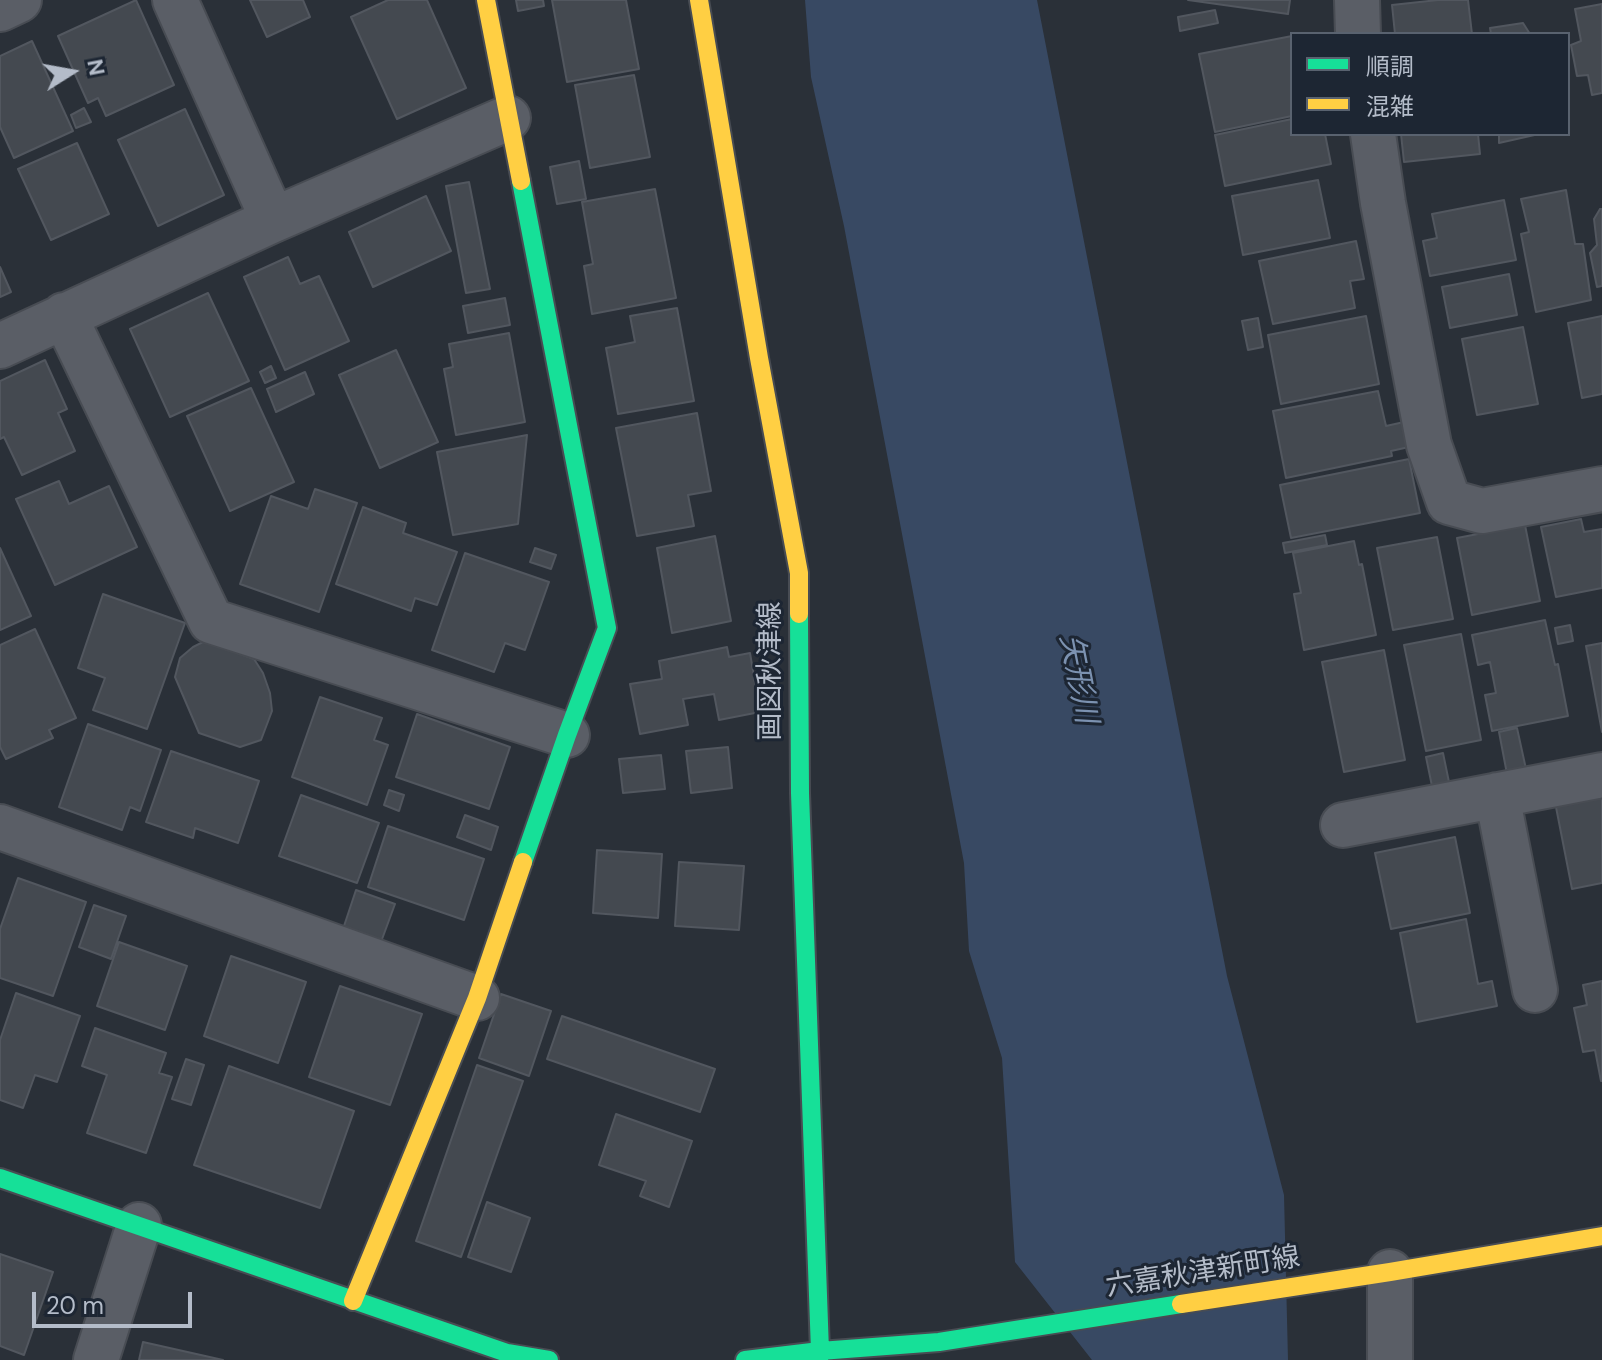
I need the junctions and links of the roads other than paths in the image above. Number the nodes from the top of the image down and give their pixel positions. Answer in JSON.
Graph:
{"nodes":[{"id":1,"x":19,"y":0,"type":"edge"},
{"id":2,"x":175,"y":0,"type":"edge"},
{"id":3,"x":486,"y":0,"type":"edge"},
{"id":4,"x":699,"y":0,"type":"edge"},
{"id":5,"x":1357,"y":0,"type":"edge"},
{"id":6,"x":0,"y":9,"type":"edge"},
{"id":7,"x":1358,"y":32,"type":"edge"},
{"id":8,"x":508,"y":118,"type":"junction"},
{"id":9,"x":1373,"y":136,"type":"edge"},
{"id":10,"x":273,"y":220,"type":"junction"},
{"id":11,"x":64,"y":315,"type":"junction"},
{"id":12,"x":0,"y":346,"type":"edge"},
{"id":13,"x":1602,"y":489,"type":"edge"},
{"id":14,"x":567,"y":735,"type":"junction"},
{"id":15,"x":1602,"y":775,"type":"edge"},
{"id":16,"x":1497,"y":795,"type":"junction"},
{"id":17,"x":1343,"y":825,"type":"dead end"},
{"id":18,"x":0,"y":827,"type":"edge"},
{"id":19,"x":1535,"y":990,"type":"dead end"},
{"id":20,"x":477,"y":998,"type":"junction"},
{"id":21,"x":0,"y":1178,"type":"edge"},
{"id":22,"x":139,"y":1225,"type":"junction"},
{"id":23,"x":1602,"y":1236,"type":"edge"},
{"id":24,"x":1390,"y":1272,"type":"junction"},
{"id":25,"x":353,"y":1301,"type":"junction"},
{"id":26,"x":820,"y":1355,"type":"edge"},
{"id":27,"x":96,"y":1360,"type":"edge"},
{"id":28,"x":549,"y":1360,"type":"edge"},
{"id":29,"x":745,"y":1360,"type":"edge"},
{"id":30,"x":1390,"y":1360,"type":"edge"}],
"edges":[{"from":1,"to":6,"type":"street"},
{"from":2,"to":10,"type":"street"},
{"from":3,"to":8,"type":"main road"},
{"from":4,"to":26,"type":"main road","name":"画図秋津線"},
{"from":5,"to":7,"type":"street"},
{"from":8,"to":10,"type":"street"},
{"from":8,"to":14,"type":"main road"},
{"from":9,"to":13,"type":"street"},
{"from":10,"to":11,"type":"street"},
{"from":11,"to":12,"type":"street"},
{"from":11,"to":14,"type":"street"},
{"from":14,"to":20,"type":"main road"},
{"from":15,"to":16,"type":"street"},
{"from":16,"to":17,"type":"street"},
{"from":16,"to":19,"type":"street"},
{"from":18,"to":20,"type":"street"},
{"from":20,"to":25,"type":"main road"},
{"from":21,"to":22,"type":"main road"},
{"from":22,"to":25,"type":"main road"},
{"from":22,"to":27,"type":"street"},
{"from":23,"to":24,"type":"main road","name":"六嘉秋津新町線"},
{"from":24,"to":26,"type":"main road","name":"六嘉秋津新町線"},
{"from":24,"to":30,"type":"street"},
{"from":25,"to":28,"type":"main road"},
{"from":26,"to":29,"type":"main road","name":"六嘉秋津新町線"}]}
